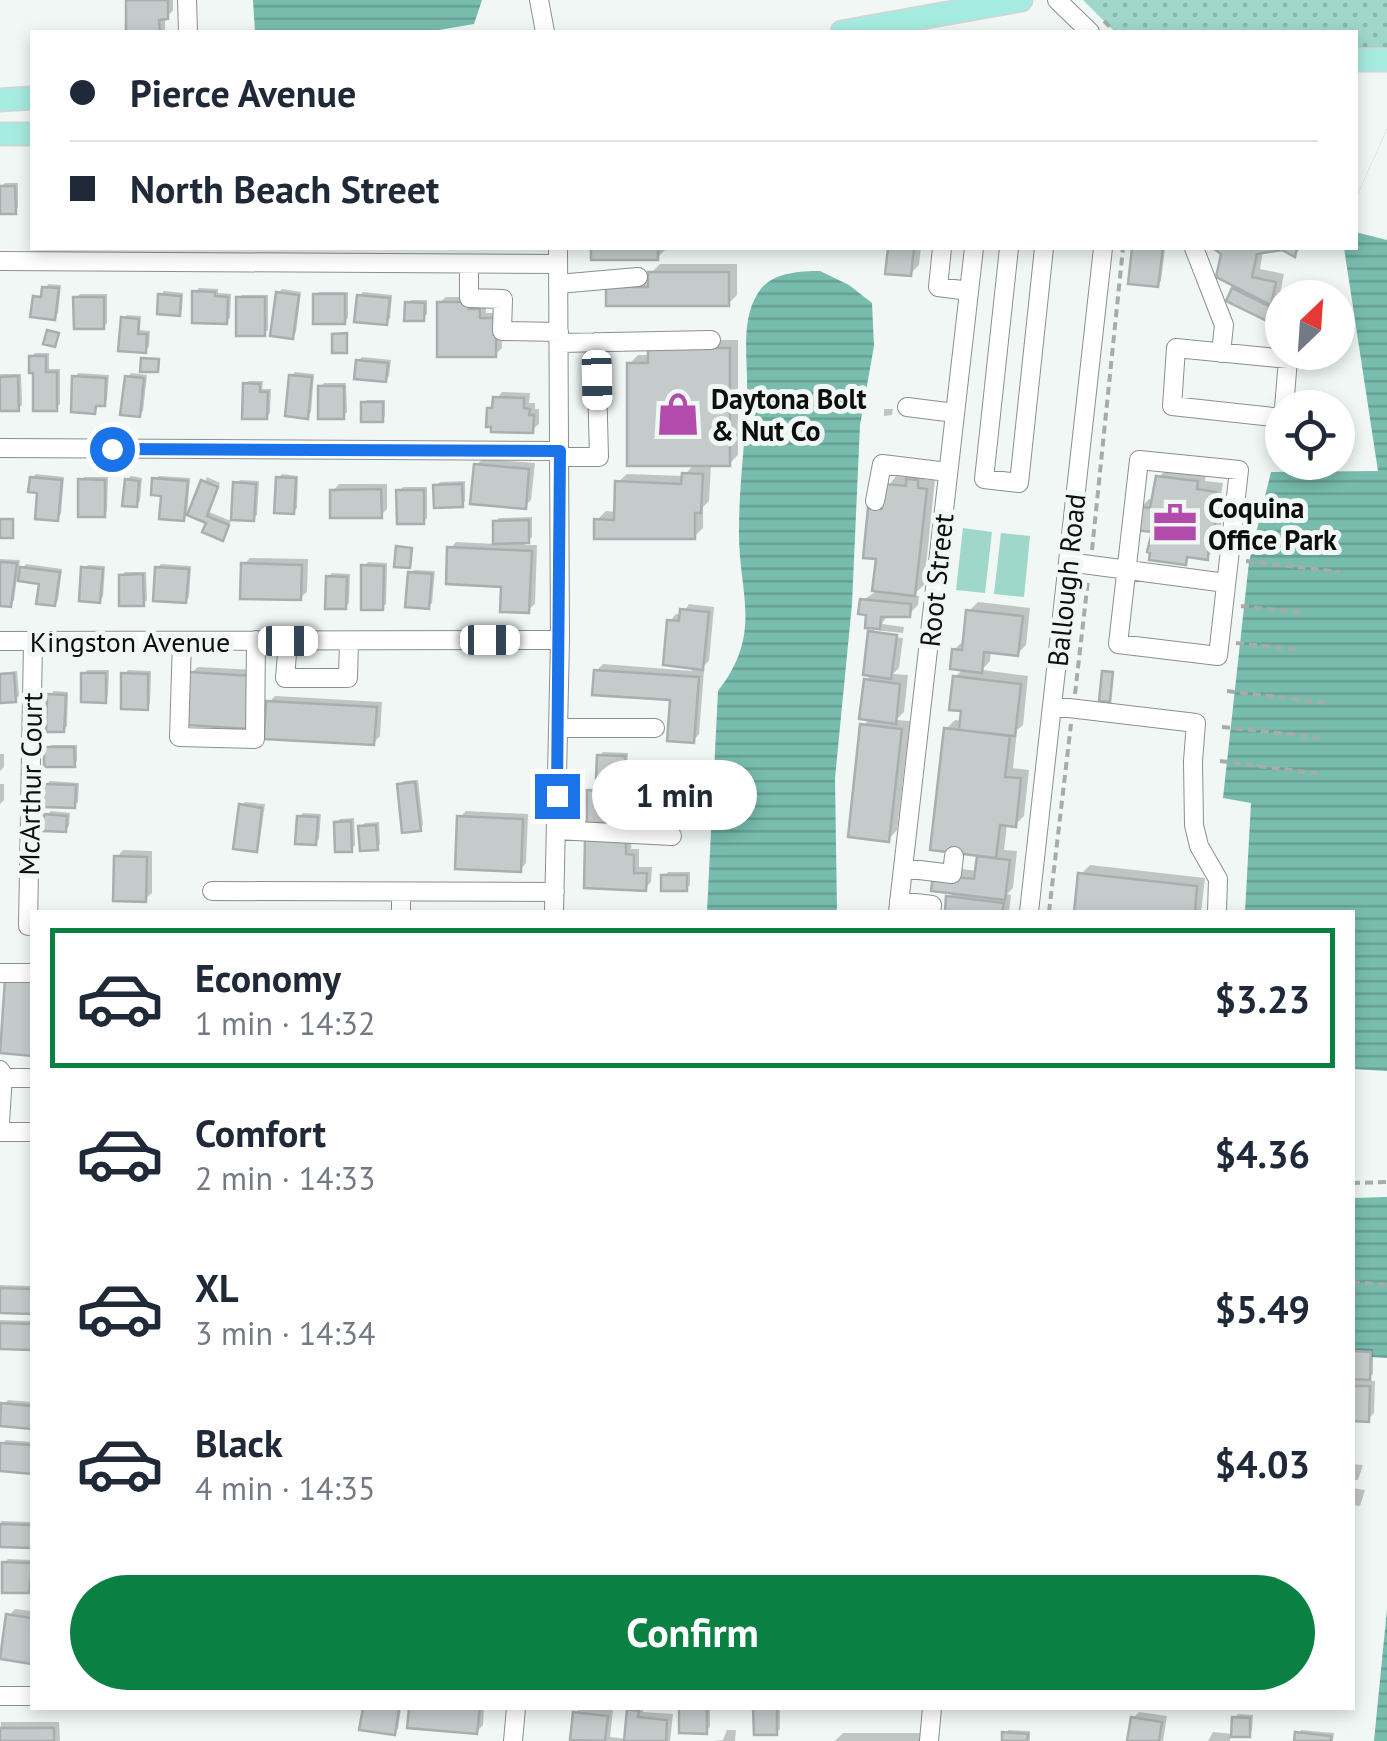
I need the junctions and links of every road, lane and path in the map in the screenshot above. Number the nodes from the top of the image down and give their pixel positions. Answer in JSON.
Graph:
{"nodes":[{"id":1,"x":187,"y":0,"type":"edge"},
{"id":2,"x":539,"y":0,"type":"edge"},
{"id":3,"x":1021,"y":0,"type":"edge"},
{"id":4,"x":1057,"y":0,"type":"edge"},
{"id":5,"x":1087,"y":29,"type":"edge"},
{"id":6,"x":188,"y":30,"type":"edge"},
{"id":7,"x":545,"y":30,"type":"edge"},
{"id":8,"x":854,"y":30,"type":"edge"},
{"id":9,"x":1358,"y":60,"type":"edge"},
{"id":10,"x":1387,"y":60,"type":"edge"},
{"id":11,"x":30,"y":98,"type":"edge"},
{"id":12,"x":0,"y":100,"type":"edge"},
{"id":13,"x":0,"y":134,"type":"edge"},
{"id":14,"x":30,"y":134,"type":"edge"},
{"id":15,"x":942,"y":250,"type":"edge"},
{"id":16,"x":974,"y":250,"type":"edge"},
{"id":17,"x":1008,"y":250,"type":"edge"},
{"id":18,"x":1044,"y":250,"type":"edge"},
{"id":19,"x":1103,"y":250,"type":"edge"},
{"id":20,"x":1195,"y":250,"type":"edge"},
{"id":21,"x":215,"y":255,"type":"edge"},
{"id":22,"x":261,"y":255,"type":"edge"},
{"id":23,"x":409,"y":256,"type":"edge"},
{"id":24,"x":498,"y":256,"type":"edge"},
{"id":25,"x":558,"y":256,"type":"edge"},
{"id":26,"x":0,"y":261,"type":"edge"},
{"id":27,"x":469,"y":264,"type":"junction"},
{"id":28,"x":638,"y":278,"type":"dead end"},
{"id":29,"x":558,"y":284,"type":"junction"},
{"id":30,"x":968,"y":291,"type":"junction"},
{"id":31,"x":559,"y":337,"type":"junction"},
{"id":32,"x":711,"y":340,"type":"dead end"},
{"id":33,"x":596,"y":342,"type":"junction"},
{"id":34,"x":1221,"y":353,"type":"junction"},
{"id":35,"x":1285,"y":390,"type":"edge"},
{"id":36,"x":907,"y":407,"type":"dead end"},
{"id":37,"x":955,"y":414,"type":"junction"},
{"id":38,"x":1265,"y":416,"type":"edge"},
{"id":39,"x":0,"y":448,"type":"edge"},
{"id":40,"x":560,"y":454,"type":"junction"},
{"id":41,"x":948,"y":472,"type":"junction"},
{"id":42,"x":874,"y":501,"type":"dead end"},
{"id":43,"x":1246,"y":561,"type":"dead end"},
{"id":44,"x":1068,"y":562,"type":"junction"},
{"id":45,"x":1126,"y":570,"type":"junction"},
{"id":46,"x":1340,"y":572,"type":"dead end"},
{"id":47,"x":1226,"y":582,"type":"junction"},
{"id":48,"x":1241,"y":606,"type":"dead end"},
{"id":49,"x":1303,"y":613,"type":"dead end"},
{"id":50,"x":256,"y":640,"type":"junction"},
{"id":51,"x":560,"y":640,"type":"junction"},
{"id":52,"x":0,"y":641,"type":"edge"},
{"id":53,"x":182,"y":641,"type":"junction"},
{"id":54,"x":288,"y":641,"type":"junction"},
{"id":55,"x":349,"y":641,"type":"junction"},
{"id":56,"x":32,"y":642,"type":"junction"},
{"id":57,"x":1236,"y":644,"type":"dead end"},
{"id":58,"x":1299,"y":650,"type":"dead end"},
{"id":59,"x":1227,"y":691,"type":"dead end"},
{"id":60,"x":1329,"y":703,"type":"dead end"},
{"id":61,"x":1052,"y":706,"type":"junction"},
{"id":62,"x":1222,"y":726,"type":"dead end"},
{"id":63,"x":558,"y":728,"type":"junction"},
{"id":64,"x":655,"y":728,"type":"dead end"},
{"id":65,"x":1325,"y":738,"type":"dead end"},
{"id":66,"x":1220,"y":762,"type":"dead end"},
{"id":67,"x":1321,"y":774,"type":"dead end"},
{"id":68,"x":556,"y":830,"type":"junction"},
{"id":69,"x":672,"y":836,"type":"dead end"},
{"id":70,"x":954,"y":856,"type":"dead end"},
{"id":71,"x":903,"y":868,"type":"junction"},
{"id":72,"x":212,"y":891,"type":"dead end"},
{"id":73,"x":344,"y":892,"type":"junction"},
{"id":74,"x":401,"y":892,"type":"junction"},
{"id":75,"x":452,"y":892,"type":"junction"},
{"id":76,"x":555,"y":892,"type":"junction"},
{"id":77,"x":899,"y":907,"type":"edge"},
{"id":78,"x":342,"y":910,"type":"edge"},
{"id":79,"x":401,"y":910,"type":"edge"},
{"id":80,"x":452,"y":910,"type":"edge"},
{"id":81,"x":554,"y":910,"type":"edge"},
{"id":82,"x":931,"y":910,"type":"edge"},
{"id":83,"x":1029,"y":910,"type":"edge"},
{"id":84,"x":1216,"y":910,"type":"edge"},
{"id":85,"x":28,"y":926,"type":"dead end"},
{"id":86,"x":0,"y":973,"type":"edge"},
{"id":87,"x":30,"y":974,"type":"edge"},
{"id":88,"x":2,"y":1073,"type":"edge"},
{"id":89,"x":30,"y":1078,"type":"edge"},
{"id":90,"x":0,"y":1123,"type":"edge"},
{"id":91,"x":0,"y":1132,"type":"edge"},
{"id":92,"x":30,"y":1132,"type":"edge"},
{"id":93,"x":1387,"y":1182,"type":"edge"},
{"id":94,"x":1355,"y":1183,"type":"edge"},
{"id":95,"x":1355,"y":1282,"type":"edge"},
{"id":96,"x":1387,"y":1285,"type":"edge"},
{"id":97,"x":0,"y":1696,"type":"edge"},
{"id":98,"x":30,"y":1696,"type":"edge"},
{"id":99,"x":516,"y":1710,"type":"edge"},
{"id":100,"x":932,"y":1710,"type":"edge"},
{"id":101,"x":514,"y":1741,"type":"edge"},
{"id":102,"x":929,"y":1741,"type":"edge"}],
"edges":[{"from":1,"to":6,"type":"street"},
{"from":2,"to":7,"type":"street"},
{"from":3,"to":8,"type":"main road"},
{"from":4,"to":5,"type":"street"},
{"from":9,"to":10,"type":"main road"},
{"from":11,"to":12,"type":"main road"},
{"from":13,"to":14,"type":"main road"},
{"from":15,"to":30,"type":"street"},
{"from":16,"to":30,"type":"street","name":"Root Street"},
{"from":17,"to":18,"type":"street"},
{"from":19,"to":44,"type":"street","name":"Ballough Road"},
{"from":20,"to":34,"type":"street"},
{"from":21,"to":22,"type":"street"},
{"from":21,"to":26,"type":"street"},
{"from":22,"to":23,"type":"street"},
{"from":23,"to":27,"type":"street"},
{"from":24,"to":25,"type":"street"},
{"from":24,"to":27,"type":"street"},
{"from":25,"to":29,"type":"street"},
{"from":27,"to":31,"type":"street"},
{"from":28,"to":29,"type":"street"},
{"from":29,"to":31,"type":"street"},
{"from":30,"to":37,"type":"street","name":"Root Street"},
{"from":31,"to":33,"type":"street"},
{"from":31,"to":40,"type":"street"},
{"from":32,"to":33,"type":"street"},
{"from":33,"to":40,"type":"street"},
{"from":34,"to":35,"type":"street"},
{"from":34,"to":38,"type":"street"},
{"from":36,"to":37,"type":"street"},
{"from":37,"to":41,"type":"street","name":"Root Street"},
{"from":39,"to":40,"type":"street"},
{"from":40,"to":51,"type":"street"},
{"from":41,"to":42,"type":"street"},
{"from":41,"to":71,"type":"street","name":"Root Street"},
{"from":43,"to":46,"type":"path"},
{"from":44,"to":45,"type":"street"},
{"from":44,"to":61,"type":"street","name":"Ballough Road"},
{"from":45,"to":47,"type":"street"},
{"from":45,"to":47,"type":"street"},
{"from":45,"to":47,"type":"street"},
{"from":48,"to":49,"type":"path"},
{"from":50,"to":53,"type":"street","name":"Kingston Avenue"},
{"from":50,"to":53,"type":"street"},
{"from":50,"to":54,"type":"street","name":"Kingston Avenue"},
{"from":51,"to":55,"type":"street","name":"Kingston Avenue"},
{"from":51,"to":63,"type":"street"},
{"from":52,"to":56,"type":"street","name":"Kingston Avenue"},
{"from":53,"to":56,"type":"street","name":"Kingston Avenue"},
{"from":54,"to":55,"type":"street","name":"Kingston Avenue"},
{"from":54,"to":55,"type":"street"},
{"from":56,"to":85,"type":"street","name":"McArthur Court"},
{"from":57,"to":58,"type":"path"},
{"from":59,"to":60,"type":"path"},
{"from":61,"to":83,"type":"street","name":"Ballough Road"},
{"from":61,"to":84,"type":"street"},
{"from":62,"to":65,"type":"path"},
{"from":63,"to":64,"type":"street"},
{"from":63,"to":68,"type":"street"},
{"from":66,"to":67,"type":"path"},
{"from":68,"to":69,"type":"street"},
{"from":68,"to":76,"type":"street"},
{"from":70,"to":71,"type":"street"},
{"from":71,"to":77,"type":"street","name":"Root Street"},
{"from":72,"to":73,"type":"street"},
{"from":73,"to":74,"type":"street"},
{"from":73,"to":78,"type":"street"},
{"from":74,"to":75,"type":"street"},
{"from":74,"to":79,"type":"street"},
{"from":75,"to":76,"type":"street"},
{"from":75,"to":80,"type":"street"},
{"from":76,"to":81,"type":"street"},
{"from":77,"to":82,"type":"street"},
{"from":86,"to":87,"type":"street"},
{"from":88,"to":89,"type":"street"},
{"from":88,"to":90,"type":"street"},
{"from":91,"to":92,"type":"street"},
{"from":93,"to":94,"type":"path"},
{"from":95,"to":96,"type":"path"},
{"from":97,"to":98,"type":"street"},
{"from":99,"to":101,"type":"street"},
{"from":100,"to":102,"type":"street"}]}
